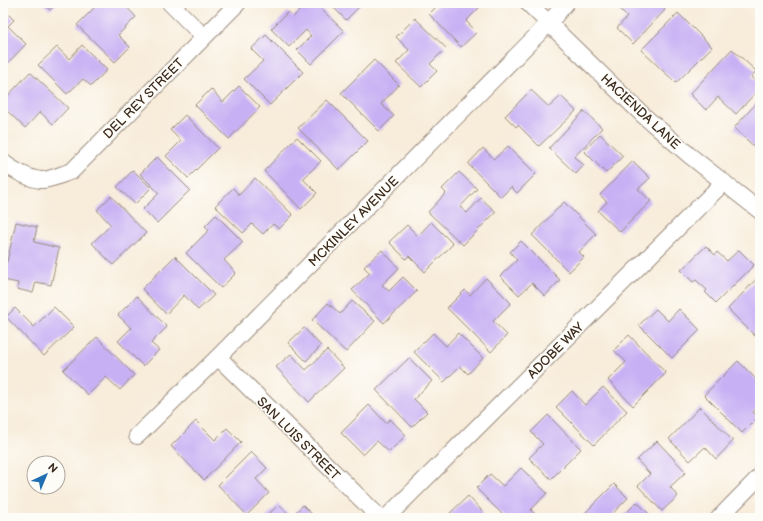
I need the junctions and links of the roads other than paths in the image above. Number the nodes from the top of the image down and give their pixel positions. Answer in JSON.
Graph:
{"nodes":[{"id":1,"x":170,"y":3,"type":"edge"},
{"id":2,"x":238,"y":3,"type":"edge"},
{"id":3,"x":528,"y":3,"type":"edge"},
{"id":4,"x":566,"y":3,"type":"edge"},
{"id":5,"x":548,"y":23,"type":"junction"},
{"id":6,"x":204,"y":37,"type":"junction"},
{"id":7,"x":3,"y":162,"type":"edge"},
{"id":8,"x":724,"y":182,"type":"junction"},
{"id":9,"x":760,"y":211,"type":"edge"},
{"id":10,"x":218,"y":357,"type":"junction"},
{"id":11,"x":137,"y":436,"type":"dead end"},
{"id":12,"x":760,"y":476,"type":"edge"},
{"id":13,"x":380,"y":518,"type":"edge"},
{"id":14,"x":386,"y":518,"type":"edge"},
{"id":15,"x":719,"y":518,"type":"edge"}],
"edges":[{"from":1,"to":6,"type":"street"},
{"from":2,"to":6,"type":"street","name":"DEL REY STREET"},
{"from":3,"to":5,"type":"street","name":"HACIENDA LANE"},
{"from":4,"to":5,"type":"street","name":"MCKINLEY AVENUE"},
{"from":5,"to":8,"type":"street","name":"HACIENDA LANE"},
{"from":5,"to":10,"type":"street","name":"MCKINLEY AVENUE"},
{"from":6,"to":7,"type":"street","name":"DEL REY STREET"},
{"from":8,"to":9,"type":"street","name":"HACIENDA LANE"},
{"from":8,"to":14,"type":"street","name":"ADOBE WAY"},
{"from":10,"to":11,"type":"street","name":"MCKINLEY AVENUE"},
{"from":10,"to":13,"type":"street","name":"SAN LUIS STREET"},
{"from":12,"to":15,"type":"street"}]}
